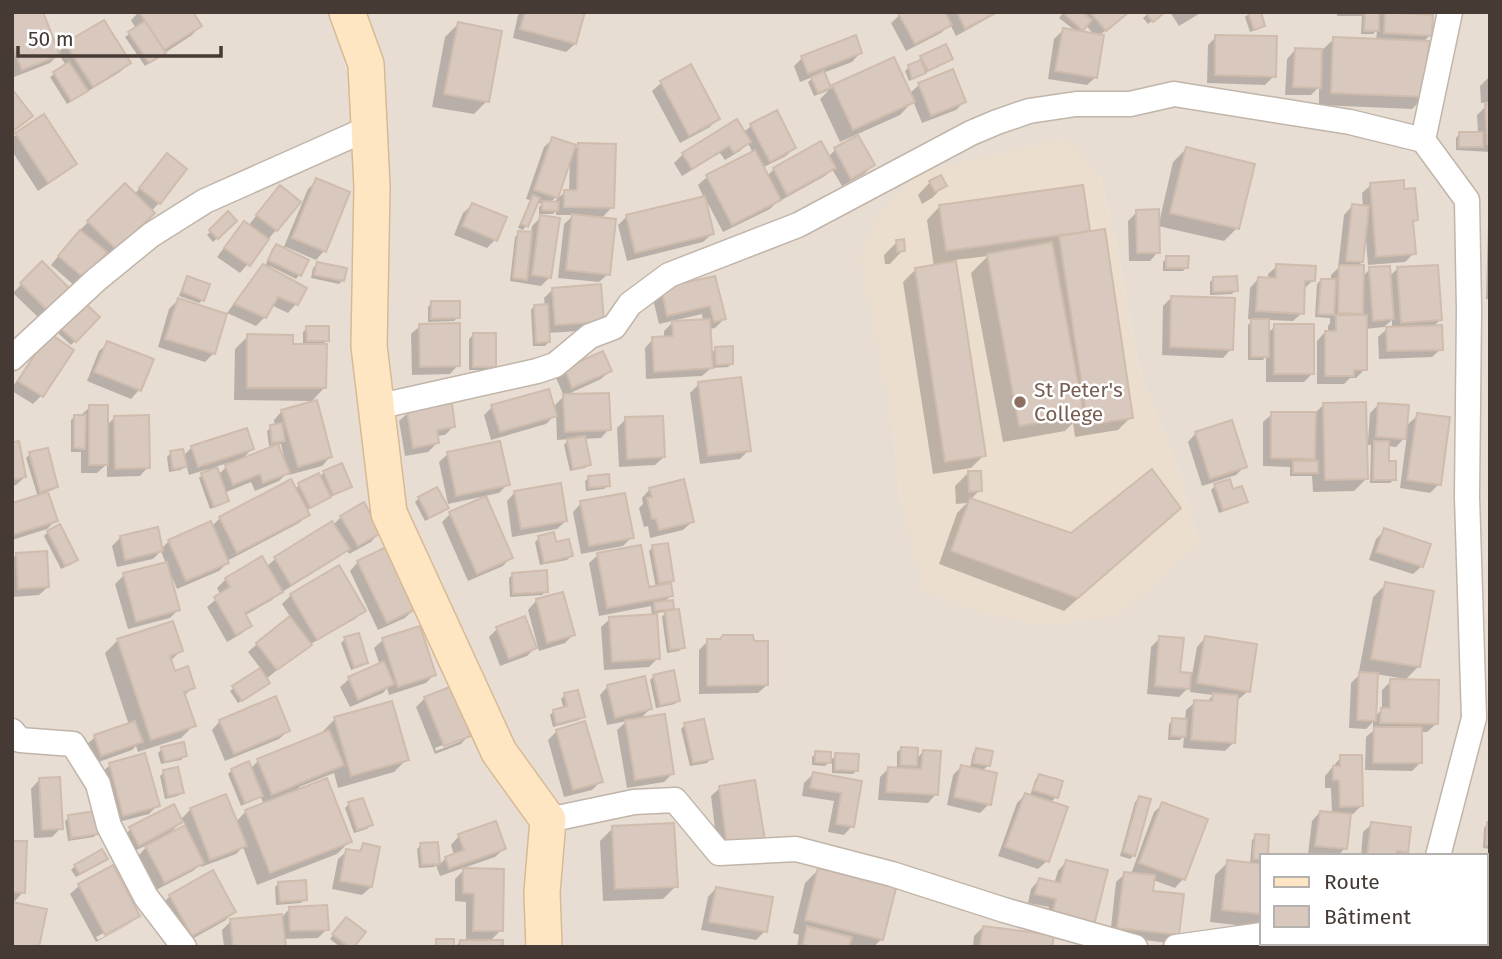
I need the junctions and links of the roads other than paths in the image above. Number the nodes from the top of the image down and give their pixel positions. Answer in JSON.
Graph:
{"nodes":[{"id":1,"x":347,"y":12,"type":"edge"},
{"id":2,"x":1450,"y":12,"type":"edge"},
{"id":3,"x":369,"y":128,"type":"junction"},
{"id":4,"x":1423,"y":140,"type":"junction"},
{"id":5,"x":12,"y":358,"type":"edge"},
{"id":6,"x":376,"y":407,"type":"junction"},
{"id":7,"x":12,"y":731,"type":"edge"},
{"id":8,"x":548,"y":820,"type":"junction"},
{"id":9,"x":1439,"y":854,"type":"edge"},
{"id":10,"x":1260,"y":935,"type":"edge"},
{"id":11,"x":184,"y":947,"type":"edge"},
{"id":12,"x":544,"y":947,"type":"edge"},
{"id":13,"x":1135,"y":947,"type":"edge"},
{"id":14,"x":1176,"y":947,"type":"edge"}],
"edges":[{"from":1,"to":3,"type":"main road"},
{"from":2,"to":4,"type":"street"},
{"from":3,"to":5,"type":"street"},
{"from":3,"to":6,"type":"main road"},
{"from":4,"to":6,"type":"street"},
{"from":4,"to":9,"type":"street"},
{"from":6,"to":8,"type":"main road"},
{"from":7,"to":11,"type":"street"},
{"from":8,"to":12,"type":"main road"},
{"from":8,"to":13,"type":"street"},
{"from":10,"to":14,"type":"street"}]}
